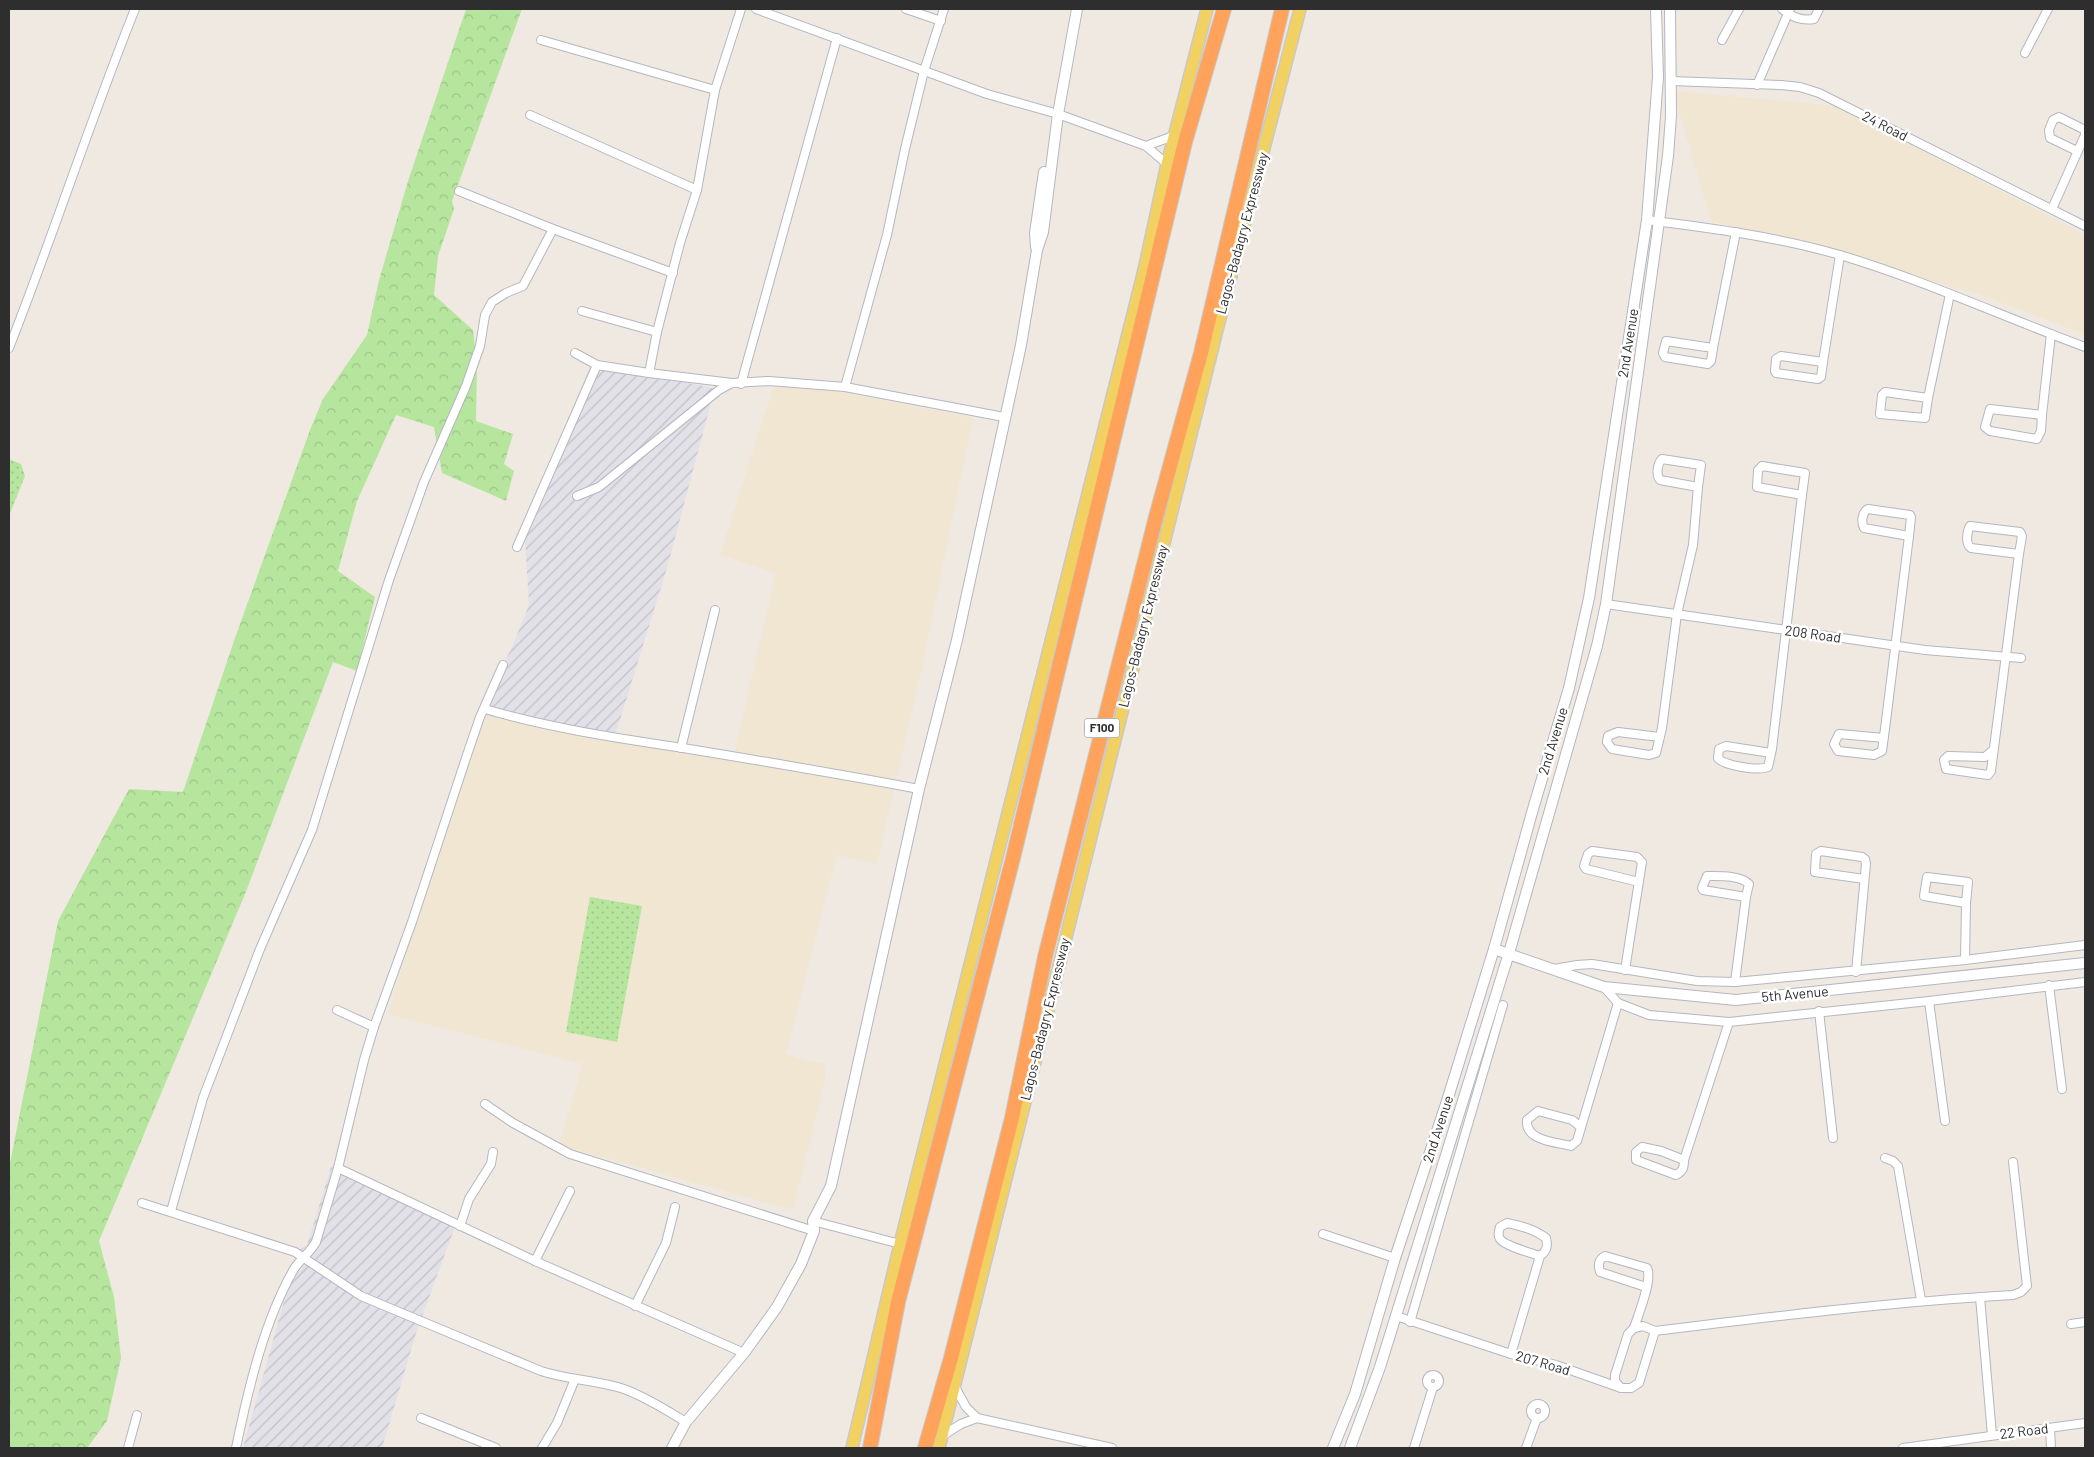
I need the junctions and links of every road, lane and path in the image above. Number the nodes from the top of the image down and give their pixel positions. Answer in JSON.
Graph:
{"nodes":[{"id":1,"x":135,"y":9,"type":"edge"},
{"id":2,"x":741,"y":9,"type":"edge"},
{"id":3,"x":756,"y":9,"type":"edge"},
{"id":4,"x":906,"y":9,"type":"edge"},
{"id":5,"x":944,"y":9,"type":"edge"},
{"id":6,"x":1070,"y":9,"type":"edge"},
{"id":7,"x":1076,"y":9,"type":"edge"},
{"id":8,"x":1207,"y":9,"type":"edge"},
{"id":9,"x":1224,"y":9,"type":"edge"},
{"id":10,"x":1282,"y":9,"type":"edge"},
{"id":11,"x":1300,"y":9,"type":"edge"},
{"id":12,"x":1656,"y":9,"type":"edge"},
{"id":13,"x":1670,"y":9,"type":"edge"},
{"id":14,"x":1740,"y":9,"type":"edge"},
{"id":15,"x":1820,"y":9,"type":"edge"},
{"id":16,"x":2048,"y":9,"type":"edge"},
{"id":17,"x":1787,"y":10,"type":"edge"},
{"id":18,"x":941,"y":21,"type":"junction"},
{"id":19,"x":837,"y":38,"type":"junction"},
{"id":20,"x":541,"y":40,"type":"dead end"},
{"id":21,"x":1722,"y":40,"type":"dead end"},
{"id":22,"x":2025,"y":53,"type":"dead end"},
{"id":23,"x":924,"y":71,"type":"junction"},
{"id":24,"x":1671,"y":81,"type":"junction"},
{"id":25,"x":1757,"y":85,"type":"junction"},
{"id":26,"x":715,"y":90,"type":"junction"},
{"id":27,"x":1056,"y":114,"type":"junction"},
{"id":28,"x":530,"y":115,"type":"dead end"},
{"id":29,"x":1176,"y":135,"type":"junction"},
{"id":30,"x":1146,"y":146,"type":"junction"},
{"id":31,"x":2077,"y":151,"type":"junction"},
{"id":32,"x":1168,"y":164,"type":"junction"},
{"id":33,"x":697,"y":190,"type":"junction"},
{"id":34,"x":459,"y":192,"type":"dead end"},
{"id":35,"x":2052,"y":209,"type":"junction"},
{"id":36,"x":1647,"y":220,"type":"junction"},
{"id":37,"x":1660,"y":222,"type":"junction"},
{"id":38,"x":2085,"y":226,"type":"edge"},
{"id":39,"x":553,"y":229,"type":"junction"},
{"id":40,"x":1736,"y":232,"type":"junction"},
{"id":41,"x":1840,"y":255,"type":"junction"},
{"id":42,"x":673,"y":273,"type":"junction"},
{"id":43,"x":1950,"y":294,"type":"junction"},
{"id":44,"x":582,"y":311,"type":"dead end"},
{"id":45,"x":657,"y":332,"type":"junction"},
{"id":46,"x":2051,"y":334,"type":"junction"},
{"id":47,"x":2085,"y":347,"type":"edge"},
{"id":48,"x":9,"y":348,"type":"edge"},
{"id":49,"x":1713,"y":348,"type":"junction"},
{"id":50,"x":574,"y":353,"type":"dead end"},
{"id":51,"x":1824,"y":362,"type":"junction"},
{"id":52,"x":597,"y":365,"type":"junction"},
{"id":53,"x":648,"y":374,"type":"junction"},
{"id":54,"x":732,"y":383,"type":"junction"},
{"id":55,"x":741,"y":384,"type":"junction"},
{"id":56,"x":845,"y":387,"type":"junction"},
{"id":57,"x":1928,"y":398,"type":"junction"},
{"id":58,"x":2042,"y":415,"type":"junction"},
{"id":59,"x":1004,"y":417,"type":"junction"},
{"id":60,"x":1698,"y":487,"type":"junction"},
{"id":61,"x":1802,"y":495,"type":"junction"},
{"id":62,"x":577,"y":496,"type":"dead end"},
{"id":63,"x":1909,"y":536,"type":"junction"},
{"id":64,"x":517,"y":547,"type":"dead end"},
{"id":65,"x":2019,"y":554,"type":"junction"},
{"id":66,"x":1606,"y":604,"type":"junction"},
{"id":67,"x":714,"y":610,"type":"dead end"},
{"id":68,"x":1678,"y":614,"type":"junction"},
{"id":69,"x":1786,"y":630,"type":"junction"},
{"id":70,"x":1895,"y":646,"type":"junction"},
{"id":71,"x":2006,"y":656,"type":"junction"},
{"id":72,"x":2021,"y":658,"type":"dead end"},
{"id":73,"x":503,"y":665,"type":"dead end"},
{"id":74,"x":485,"y":709,"type":"junction"},
{"id":75,"x":1660,"y":737,"type":"junction"},
{"id":76,"x":1884,"y":738,"type":"junction"},
{"id":77,"x":681,"y":748,"type":"junction"},
{"id":78,"x":1993,"y":750,"type":"junction"},
{"id":79,"x":1771,"y":753,"type":"junction"},
{"id":80,"x":919,"y":789,"type":"junction"},
{"id":81,"x":1864,"y":879,"type":"junction"},
{"id":82,"x":1639,"y":882,"type":"junction"},
{"id":83,"x":1746,"y":897,"type":"junction"},
{"id":84,"x":1966,"y":903,"type":"junction"},
{"id":85,"x":2085,"y":945,"type":"edge"},
{"id":86,"x":1494,"y":949,"type":"junction"},
{"id":87,"x":1509,"y":953,"type":"junction"},
{"id":88,"x":1965,"y":960,"type":"junction"},
{"id":89,"x":2085,"y":962,"type":"edge"},
{"id":90,"x":1554,"y":969,"type":"junction"},
{"id":91,"x":1626,"y":970,"type":"junction"},
{"id":92,"x":1856,"y":972,"type":"junction"},
{"id":93,"x":1735,"y":982,"type":"junction"},
{"id":94,"x":2085,"y":982,"type":"edge"},
{"id":95,"x":2049,"y":985,"type":"junction"},
{"id":96,"x":1604,"y":986,"type":"junction"},
{"id":97,"x":1928,"y":1001,"type":"junction"},
{"id":98,"x":1618,"y":1003,"type":"junction"},
{"id":99,"x":1503,"y":1005,"type":"dead end"},
{"id":100,"x":337,"y":1010,"type":"dead end"},
{"id":101,"x":1818,"y":1011,"type":"junction"},
{"id":102,"x":1729,"y":1022,"type":"junction"},
{"id":103,"x":374,"y":1027,"type":"junction"},
{"id":104,"x":2062,"y":1089,"type":"dead end"},
{"id":105,"x":485,"y":1104,"type":"dead end"},
{"id":106,"x":1945,"y":1121,"type":"dead end"},
{"id":107,"x":1581,"y":1127,"type":"junction"},
{"id":108,"x":1833,"y":1138,"type":"dead end"},
{"id":109,"x":493,"y":1152,"type":"dead end"},
{"id":110,"x":1885,"y":1158,"type":"dead end"},
{"id":111,"x":1684,"y":1160,"type":"junction"},
{"id":112,"x":2013,"y":1162,"type":"dead end"},
{"id":113,"x":338,"y":1168,"type":"junction"},
{"id":114,"x":570,"y":1191,"type":"dead end"},
{"id":115,"x":142,"y":1202,"type":"dead end"},
{"id":116,"x":675,"y":1207,"type":"dead end"},
{"id":117,"x":172,"y":1211,"type":"junction"},
{"id":118,"x":460,"y":1226,"type":"junction"},
{"id":119,"x":813,"y":1226,"type":"junction"},
{"id":120,"x":1323,"y":1234,"type":"dead end"},
{"id":121,"x":900,"y":1244,"type":"junction"},
{"id":122,"x":1540,"y":1256,"type":"junction"},
{"id":123,"x":304,"y":1258,"type":"junction"},
{"id":124,"x":1395,"y":1258,"type":"junction"},
{"id":125,"x":535,"y":1261,"type":"junction"},
{"id":126,"x":1646,"y":1288,"type":"junction"},
{"id":127,"x":1980,"y":1297,"type":"junction"},
{"id":128,"x":1921,"y":1300,"type":"junction"},
{"id":129,"x":635,"y":1306,"type":"junction"},
{"id":130,"x":1396,"y":1316,"type":"junction"},
{"id":131,"x":1410,"y":1322,"type":"junction"},
{"id":132,"x":2085,"y":1322,"type":"edge"},
{"id":133,"x":2071,"y":1324,"type":"dead end"},
{"id":134,"x":1634,"y":1328,"type":"junction"},
{"id":135,"x":1655,"y":1331,"type":"junction"},
{"id":136,"x":744,"y":1353,"type":"junction"},
{"id":137,"x":1511,"y":1354,"type":"junction"},
{"id":138,"x":575,"y":1379,"type":"junction"},
{"id":139,"x":955,"y":1387,"type":"junction"},
{"id":140,"x":1433,"y":1387,"type":"dead end"},
{"id":141,"x":1622,"y":1388,"type":"junction"},
{"id":142,"x":137,"y":1415,"type":"dead end"},
{"id":143,"x":421,"y":1418,"type":"dead end"},
{"id":144,"x":976,"y":1418,"type":"junction"},
{"id":145,"x":1537,"y":1418,"type":"dead end"},
{"id":146,"x":686,"y":1422,"type":"junction"},
{"id":147,"x":2085,"y":1423,"type":"edge"},
{"id":148,"x":2050,"y":1428,"type":"junction"},
{"id":149,"x":1992,"y":1435,"type":"junction"},
{"id":150,"x":942,"y":1436,"type":"junction"},
{"id":151,"x":128,"y":1448,"type":"edge"},
{"id":152,"x":236,"y":1448,"type":"edge"},
{"id":153,"x":496,"y":1448,"type":"edge"},
{"id":154,"x":542,"y":1448,"type":"edge"},
{"id":155,"x":672,"y":1448,"type":"edge"},
{"id":156,"x":852,"y":1448,"type":"edge"},
{"id":157,"x":870,"y":1448,"type":"edge"},
{"id":158,"x":924,"y":1448,"type":"edge"},
{"id":159,"x":939,"y":1448,"type":"edge"},
{"id":160,"x":1112,"y":1448,"type":"edge"},
{"id":161,"x":1333,"y":1448,"type":"edge"},
{"id":162,"x":1350,"y":1448,"type":"edge"},
{"id":163,"x":1414,"y":1448,"type":"edge"},
{"id":164,"x":1526,"y":1448,"type":"edge"},
{"id":165,"x":1903,"y":1448,"type":"edge"},
{"id":166,"x":2051,"y":1448,"type":"edge"}],
"edges":[{"from":1,"to":48,"type":"street"},
{"from":2,"to":26,"type":"street"},
{"from":3,"to":19,"type":"street"},
{"from":4,"to":18,"type":"street"},
{"from":5,"to":18,"type":"street"},
{"from":6,"to":27,"type":"street"},
{"from":7,"to":27,"type":"street"},
{"from":8,"to":29,"type":"main road"},
{"from":9,"to":157,"type":"highway"},
{"from":10,"to":158,"type":"highway","name":"Lagos-Badagry Expressway","number":"F100"},
{"from":11,"to":139,"type":"main road","name":"Lagos-Badagry Expressway"},
{"from":12,"to":36,"type":"street","name":"2nd Avenue"},
{"from":13,"to":24,"type":"street","name":"2nd Avenue"},
{"from":14,"to":21,"type":"street"},
{"from":15,"to":17,"type":"street"},
{"from":16,"to":22,"type":"street"},
{"from":17,"to":25,"type":"street"},
{"from":18,"to":23,"type":"street"},
{"from":19,"to":23,"type":"street"},
{"from":19,"to":55,"type":"street"},
{"from":20,"to":26,"type":"street"},
{"from":23,"to":27,"type":"street"},
{"from":23,"to":56,"type":"street"},
{"from":24,"to":25,"type":"street","name":"24 Road"},
{"from":24,"to":37,"type":"street","name":"2nd Avenue"},
{"from":25,"to":35,"type":"street","name":"24 Road"},
{"from":26,"to":33,"type":"street"},
{"from":27,"to":30,"type":"street"},
{"from":27,"to":59,"type":"street"},
{"from":28,"to":33,"type":"street"},
{"from":29,"to":30,"type":"street"},
{"from":29,"to":32,"type":"main road"},
{"from":30,"to":32,"type":"street"},
{"from":31,"to":31,"type":"street"},
{"from":31,"to":35,"type":"street"},
{"from":32,"to":121,"type":"main road"},
{"from":33,"to":42,"type":"street"},
{"from":34,"to":39,"type":"street"},
{"from":35,"to":38,"type":"street","name":"24 Road"},
{"from":36,"to":37,"type":"street"},
{"from":36,"to":86,"type":"street","name":"2nd Avenue"},
{"from":37,"to":40,"type":"street"},
{"from":37,"to":66,"type":"street","name":"2nd Avenue"},
{"from":39,"to":42,"type":"street"},
{"from":39,"to":117,"type":"street"},
{"from":40,"to":41,"type":"street"},
{"from":40,"to":49,"type":"street"},
{"from":41,"to":43,"type":"street"},
{"from":41,"to":51,"type":"street"},
{"from":42,"to":45,"type":"street"},
{"from":43,"to":46,"type":"street"},
{"from":43,"to":57,"type":"street"},
{"from":44,"to":45,"type":"street"},
{"from":45,"to":53,"type":"street"},
{"from":46,"to":47,"type":"street"},
{"from":46,"to":58,"type":"street"},
{"from":49,"to":49,"type":"street"},
{"from":50,"to":52,"type":"street"},
{"from":51,"to":51,"type":"street"},
{"from":52,"to":53,"type":"street"},
{"from":52,"to":64,"type":"street"},
{"from":53,"to":54,"type":"street"},
{"from":54,"to":55,"type":"street"},
{"from":54,"to":62,"type":"street"},
{"from":55,"to":56,"type":"street"},
{"from":56,"to":59,"type":"street"},
{"from":57,"to":57,"type":"street"},
{"from":58,"to":58,"type":"street"},
{"from":59,"to":80,"type":"street"},
{"from":60,"to":60,"type":"street"},
{"from":60,"to":68,"type":"street"},
{"from":61,"to":61,"type":"street"},
{"from":61,"to":69,"type":"street"},
{"from":63,"to":63,"type":"street"},
{"from":63,"to":70,"type":"street"},
{"from":65,"to":65,"type":"street"},
{"from":65,"to":71,"type":"street"},
{"from":66,"to":68,"type":"street","name":"208 Road"},
{"from":66,"to":87,"type":"street","name":"2nd Avenue"},
{"from":67,"to":77,"type":"street"},
{"from":68,"to":69,"type":"street","name":"208 Road"},
{"from":68,"to":75,"type":"street"},
{"from":69,"to":70,"type":"street","name":"208 Road"},
{"from":69,"to":79,"type":"street"},
{"from":70,"to":71,"type":"street","name":"208 Road"},
{"from":70,"to":76,"type":"street"},
{"from":71,"to":72,"type":"street","name":"208 Road"},
{"from":71,"to":78,"type":"street"},
{"from":73,"to":74,"type":"street"},
{"from":74,"to":77,"type":"street"},
{"from":74,"to":103,"type":"street"},
{"from":75,"to":75,"type":"street"},
{"from":76,"to":76,"type":"street"},
{"from":77,"to":80,"type":"street"},
{"from":78,"to":78,"type":"street"},
{"from":79,"to":79,"type":"street"},
{"from":80,"to":119,"type":"street"},
{"from":81,"to":81,"type":"street"},
{"from":81,"to":92,"type":"street"},
{"from":82,"to":82,"type":"street"},
{"from":82,"to":91,"type":"street"},
{"from":83,"to":83,"type":"street"},
{"from":83,"to":93,"type":"street"},
{"from":84,"to":84,"type":"street"},
{"from":84,"to":88,"type":"street"},
{"from":85,"to":88,"type":"street"},
{"from":86,"to":87,"type":"street","name":"5th Avenue"},
{"from":86,"to":124,"type":"street","name":"2nd Avenue"},
{"from":87,"to":90,"type":"street","name":"5th Avenue"},
{"from":87,"to":130,"type":"street","name":"2nd Avenue"},
{"from":88,"to":92,"type":"street"},
{"from":89,"to":96,"type":"street","name":"5th Avenue"},
{"from":90,"to":91,"type":"street"},
{"from":90,"to":96,"type":"street","name":"5th Avenue"},
{"from":91,"to":93,"type":"street"},
{"from":92,"to":93,"type":"street"},
{"from":94,"to":95,"type":"street"},
{"from":95,"to":97,"type":"street"},
{"from":95,"to":104,"type":"street"},
{"from":96,"to":98,"type":"street"},
{"from":97,"to":101,"type":"street"},
{"from":97,"to":106,"type":"street"},
{"from":98,"to":102,"type":"street"},
{"from":98,"to":107,"type":"street"},
{"from":99,"to":131,"type":"street"},
{"from":100,"to":103,"type":"street"},
{"from":101,"to":102,"type":"street"},
{"from":101,"to":108,"type":"street"},
{"from":102,"to":111,"type":"street"},
{"from":103,"to":113,"type":"street"},
{"from":105,"to":119,"type":"street"},
{"from":107,"to":107,"type":"street"},
{"from":109,"to":118,"type":"street"},
{"from":110,"to":128,"type":"street"},
{"from":111,"to":111,"type":"street"},
{"from":112,"to":127,"type":"street"},
{"from":113,"to":118,"type":"street"},
{"from":113,"to":123,"type":"street"},
{"from":114,"to":125,"type":"street"},
{"from":115,"to":117,"type":"street"},
{"from":116,"to":129,"type":"street"},
{"from":117,"to":123,"type":"street"},
{"from":118,"to":125,"type":"street"},
{"from":119,"to":121,"type":"street"},
{"from":119,"to":136,"type":"street"},
{"from":120,"to":124,"type":"street"},
{"from":121,"to":156,"type":"main road"},
{"from":122,"to":122,"type":"street"},
{"from":122,"to":137,"type":"street"},
{"from":123,"to":138,"type":"street"},
{"from":123,"to":152,"type":"street"},
{"from":124,"to":161,"type":"street","name":"2nd Avenue"},
{"from":125,"to":129,"type":"street"},
{"from":126,"to":126,"type":"street"},
{"from":126,"to":134,"type":"street"},
{"from":127,"to":128,"type":"street"},
{"from":127,"to":149,"type":"street"},
{"from":128,"to":135,"type":"street"},
{"from":129,"to":136,"type":"street"},
{"from":130,"to":131,"type":"street","name":"207 Road"},
{"from":130,"to":162,"type":"street","name":"2nd Avenue"},
{"from":131,"to":137,"type":"street","name":"207 Road"},
{"from":132,"to":133,"type":"street"},
{"from":134,"to":135,"type":"street"},
{"from":134,"to":141,"type":"street"},
{"from":135,"to":141,"type":"street"},
{"from":136,"to":146,"type":"street"},
{"from":137,"to":141,"type":"street","name":"207 Road"},
{"from":138,"to":146,"type":"street"},
{"from":138,"to":154,"type":"street"},
{"from":139,"to":144,"type":"street"},
{"from":139,"to":150,"type":"main road","name":"Lagos-Badagry Expressway"},
{"from":140,"to":163,"type":"street"},
{"from":142,"to":151,"type":"street"},
{"from":143,"to":153,"type":"street"},
{"from":144,"to":150,"type":"street"},
{"from":144,"to":160,"type":"street"},
{"from":145,"to":164,"type":"street"},
{"from":146,"to":155,"type":"street"},
{"from":147,"to":148,"type":"street","name":"22 Road"},
{"from":148,"to":149,"type":"street","name":"22 Road"},
{"from":148,"to":166,"type":"street"},
{"from":149,"to":165,"type":"street","name":"22 Road"},
{"from":150,"to":159,"type":"main road","name":"Lagos-Badagry Expressway"}]}
